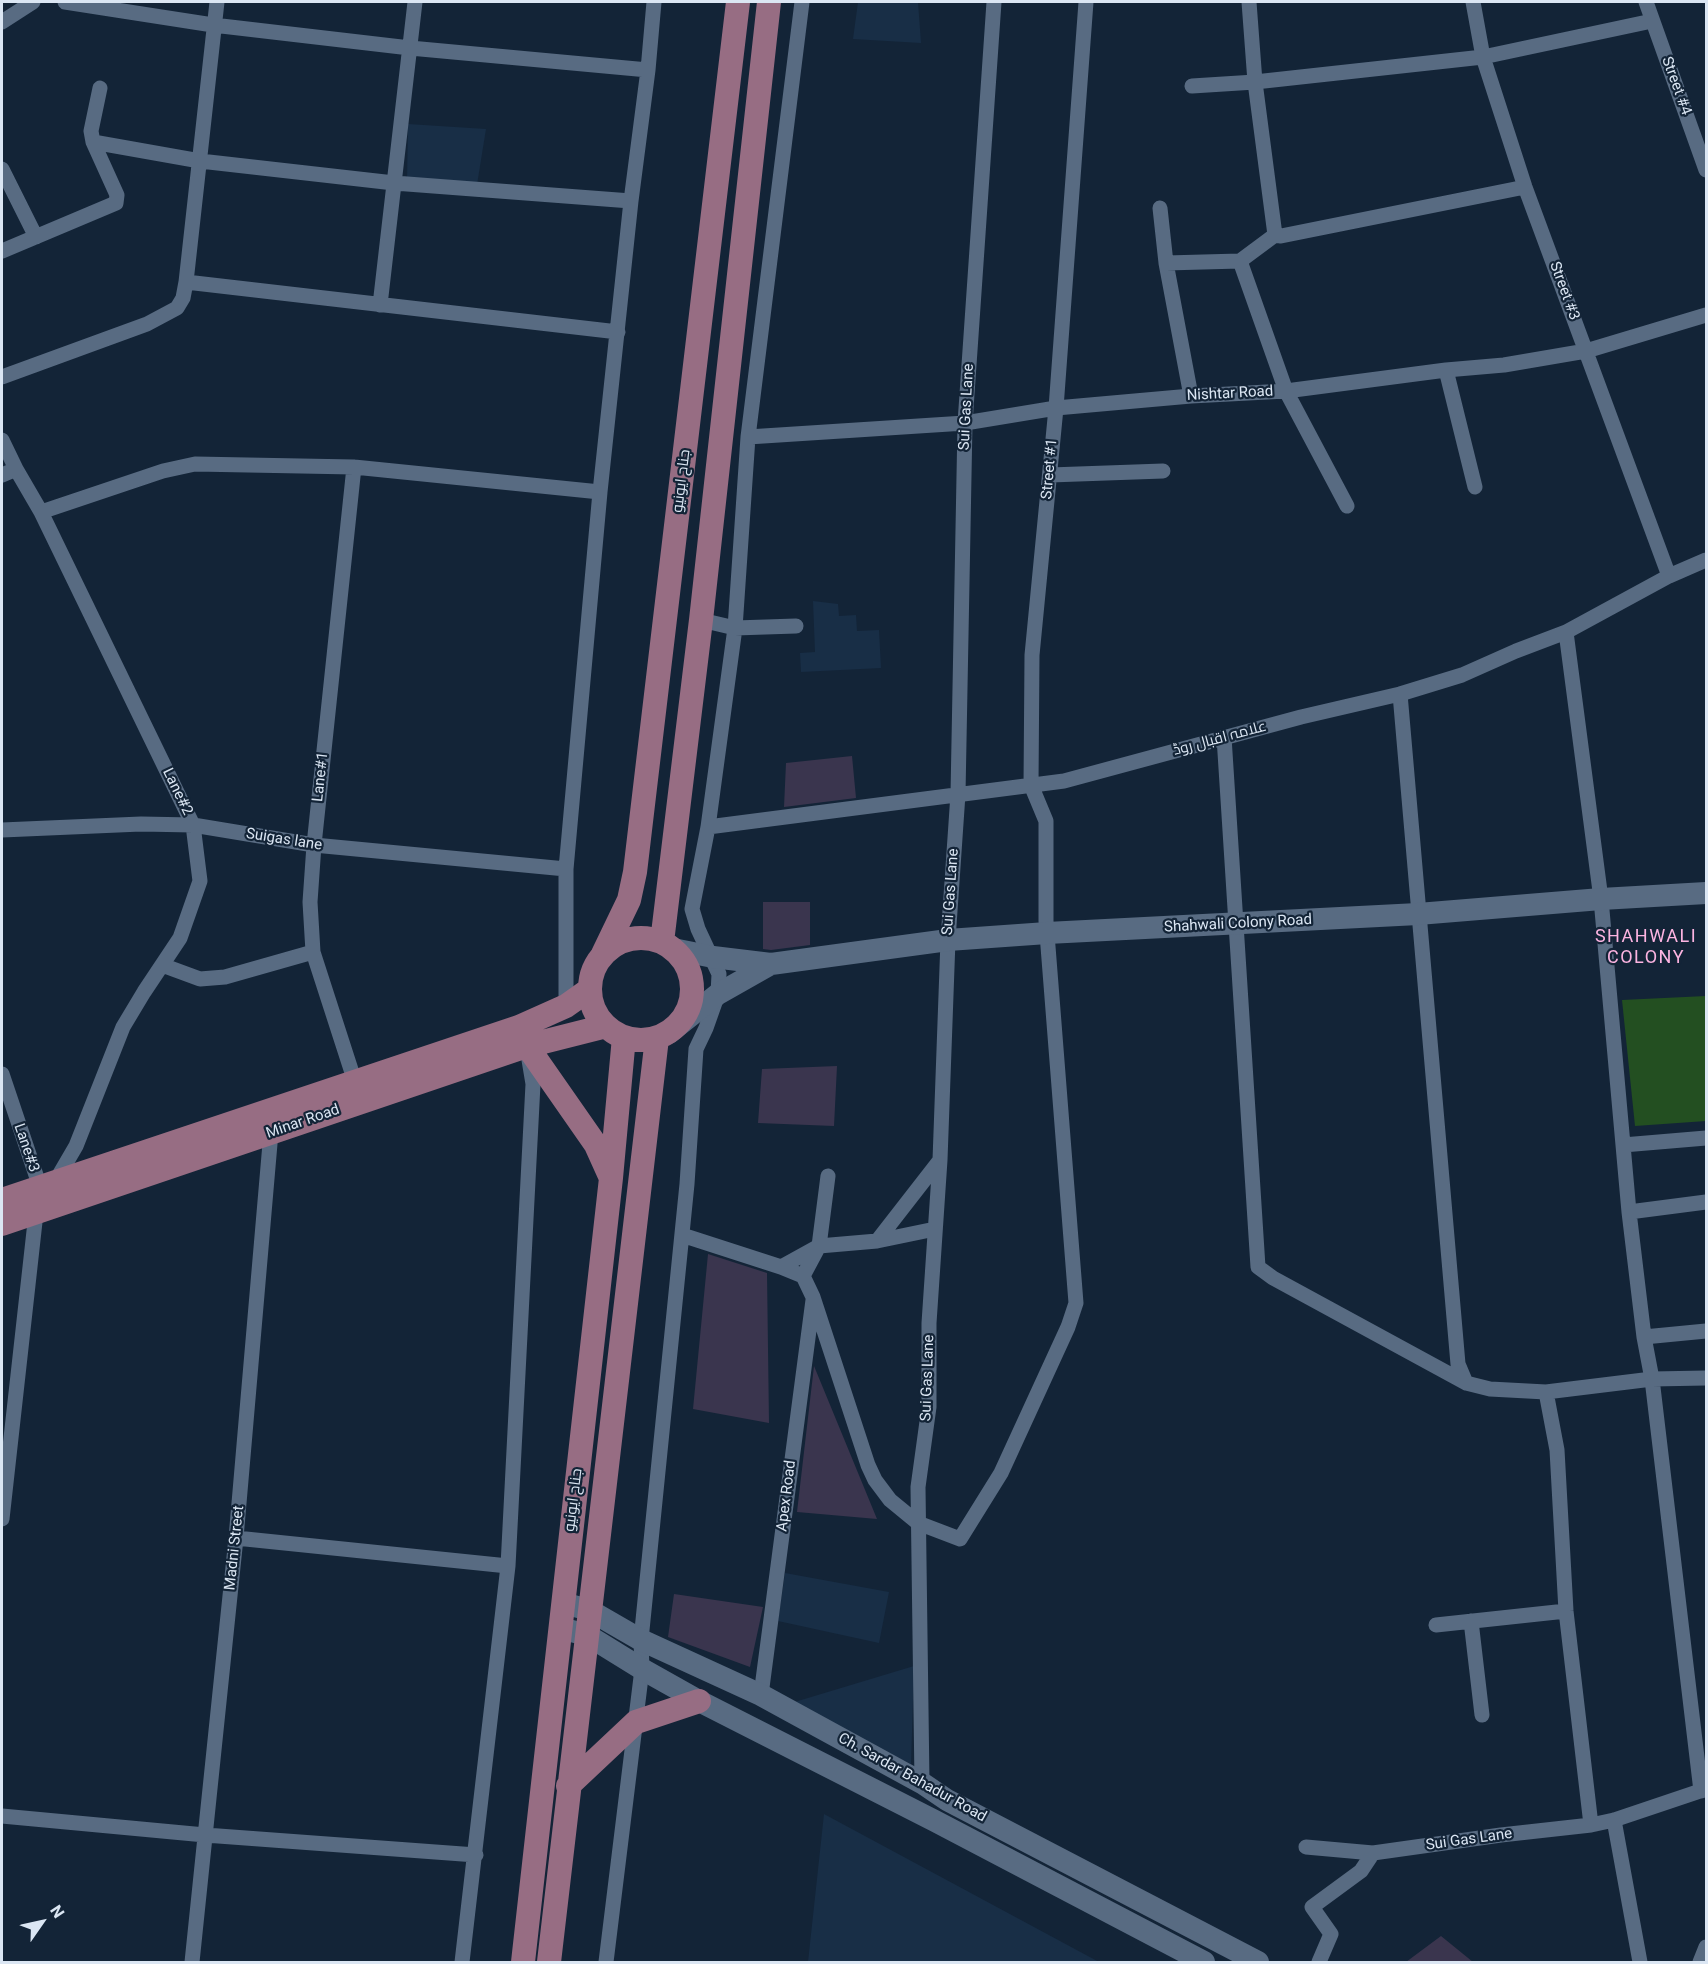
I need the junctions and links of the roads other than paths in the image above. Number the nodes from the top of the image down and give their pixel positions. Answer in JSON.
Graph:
{"nodes":[{"id":1,"x":33,"y":2,"type":"edge"},
{"id":2,"x":65,"y":2,"type":"edge"},
{"id":3,"x":216,"y":2,"type":"edge"},
{"id":4,"x":415,"y":2,"type":"edge"},
{"id":5,"x":654,"y":2,"type":"edge"},
{"id":6,"x":738,"y":2,"type":"edge"},
{"id":7,"x":769,"y":2,"type":"edge"},
{"id":8,"x":802,"y":2,"type":"edge"},
{"id":9,"x":994,"y":2,"type":"edge"},
{"id":10,"x":1086,"y":2,"type":"edge"},
{"id":11,"x":1249,"y":2,"type":"edge"},
{"id":12,"x":1473,"y":2,"type":"edge"},
{"id":13,"x":1646,"y":2,"type":"edge"},
{"id":14,"x":1652,"y":21,"type":"junction"},
{"id":15,"x":2,"y":22,"type":"edge"},
{"id":16,"x":213,"y":25,"type":"junction"},
{"id":17,"x":410,"y":48,"type":"junction"},
{"id":18,"x":1483,"y":57,"type":"junction"},
{"id":19,"x":648,"y":70,"type":"junction"},
{"id":20,"x":1255,"y":82,"type":"junction"},
{"id":21,"x":1192,"y":86,"type":"dead end"},
{"id":22,"x":100,"y":88,"type":"dead end"},
{"id":23,"x":93,"y":142,"type":"junction"},
{"id":24,"x":200,"y":160,"type":"junction"},
{"id":25,"x":2,"y":169,"type":"edge"},
{"id":26,"x":1707,"y":171,"type":"edge"},
{"id":27,"x":394,"y":183,"type":"junction"},
{"id":28,"x":1525,"y":187,"type":"junction"},
{"id":29,"x":631,"y":201,"type":"junction"},
{"id":30,"x":1160,"y":208,"type":"dead end"},
{"id":31,"x":1275,"y":235,"type":"junction"},
{"id":32,"x":742,"y":236,"type":"junction"},
{"id":33,"x":36,"y":237,"type":"junction"},
{"id":34,"x":773,"y":238,"type":"junction"},
{"id":35,"x":2,"y":251,"type":"edge"},
{"id":36,"x":1240,"y":261,"type":"junction"},
{"id":37,"x":1166,"y":263,"type":"junction"},
{"id":38,"x":186,"y":282,"type":"junction"},
{"id":39,"x":380,"y":305,"type":"junction"},
{"id":40,"x":1707,"y":315,"type":"edge"},
{"id":41,"x":618,"y":332,"type":"junction"},
{"id":42,"x":1586,"y":351,"type":"junction"},
{"id":43,"x":1446,"y":370,"type":"junction"},
{"id":44,"x":2,"y":377,"type":"edge"},
{"id":45,"x":1286,"y":391,"type":"junction"},
{"id":46,"x":1191,"y":396,"type":"junction"},
{"id":47,"x":1056,"y":408,"type":"junction"},
{"id":48,"x":965,"y":423,"type":"junction"},
{"id":49,"x":748,"y":437,"type":"junction"},
{"id":50,"x":2,"y":440,"type":"edge"},
{"id":51,"x":354,"y":467,"type":"junction"},
{"id":52,"x":1163,"y":471,"type":"dead end"},
{"id":53,"x":9,"y":472,"type":"edge"},
{"id":54,"x":1050,"y":475,"type":"junction"},
{"id":55,"x":1475,"y":487,"type":"dead end"},
{"id":56,"x":600,"y":492,"type":"junction"},
{"id":57,"x":1347,"y":506,"type":"dead end"},
{"id":58,"x":41,"y":512,"type":"junction"},
{"id":59,"x":1707,"y":560,"type":"edge"},
{"id":60,"x":1669,"y":576,"type":"junction"},
{"id":61,"x":701,"y":620,"type":"junction"},
{"id":62,"x":796,"y":626,"type":"dead end"},
{"id":63,"x":735,"y":628,"type":"junction"},
{"id":64,"x":1566,"y":633,"type":"junction"},
{"id":65,"x":1400,"y":694,"type":"junction"},
{"id":66,"x":1224,"y":737,"type":"junction"},
{"id":67,"x":1031,"y":784,"type":"junction"},
{"id":68,"x":958,"y":794,"type":"junction"},
{"id":69,"x":193,"y":825,"type":"junction"},
{"id":70,"x":708,"y":827,"type":"junction"},
{"id":71,"x":2,"y":830,"type":"edge"},
{"id":72,"x":314,"y":845,"type":"junction"},
{"id":73,"x":566,"y":869,"type":"junction"},
{"id":74,"x":1707,"y":893,"type":"edge"},
{"id":75,"x":1601,"y":899,"type":"junction"},
{"id":76,"x":1418,"y":914,"type":"junction"},
{"id":77,"x":1236,"y":924,"type":"junction"},
{"id":78,"x":1047,"y":933,"type":"junction"},
{"id":79,"x":948,"y":940,"type":"junction"},
{"id":80,"x":668,"y":945,"type":"junction"},
{"id":81,"x":313,"y":952,"type":"junction"},
{"id":82,"x":603,"y":954,"type":"junction"},
{"id":83,"x":712,"y":957,"type":"junction"},
{"id":84,"x":771,"y":964,"type":"junction"},
{"id":85,"x":162,"y":965,"type":"junction"},
{"id":86,"x":590,"y":989,"type":"junction"},
{"id":87,"x":718,"y":994,"type":"junction"},
{"id":88,"x":566,"y":1006,"type":"junction"},
{"id":89,"x":615,"y":1032,"type":"junction"},
{"id":90,"x":663,"y":1036,"type":"junction"},
{"id":91,"x":527,"y":1046,"type":"junction"},
{"id":92,"x":355,"y":1082,"type":"junction"},
{"id":93,"x":3,"y":1084,"type":"edge"},
{"id":94,"x":271,"y":1132,"type":"junction"},
{"id":95,"x":1707,"y":1138,"type":"edge"},
{"id":96,"x":1623,"y":1145,"type":"junction"},
{"id":97,"x":940,"y":1160,"type":"junction"},
{"id":98,"x":828,"y":1176,"type":"dead end"},
{"id":99,"x":611,"y":1178,"type":"junction"},
{"id":100,"x":47,"y":1185,"type":"junction"},
{"id":101,"x":2,"y":1200,"type":"edge"},
{"id":102,"x":1707,"y":1202,"type":"edge"},
{"id":103,"x":1629,"y":1212,"type":"junction"},
{"id":104,"x":36,"y":1213,"type":"junction"},
{"id":105,"x":2,"y":1224,"type":"edge"},
{"id":106,"x":935,"y":1229,"type":"junction"},
{"id":107,"x":682,"y":1235,"type":"junction"},
{"id":108,"x":877,"y":1241,"type":"junction"},
{"id":109,"x":819,"y":1246,"type":"junction"},
{"id":110,"x":782,"y":1267,"type":"junction"},
{"id":111,"x":802,"y":1276,"type":"junction"},
{"id":112,"x":813,"y":1297,"type":"junction"},
{"id":113,"x":1707,"y":1331,"type":"edge"},
{"id":114,"x":1644,"y":1337,"type":"junction"},
{"id":115,"x":1707,"y":1378,"type":"edge"},
{"id":116,"x":1652,"y":1380,"type":"junction"},
{"id":117,"x":1466,"y":1383,"type":"junction"},
{"id":118,"x":1546,"y":1392,"type":"junction"},
{"id":119,"x":2,"y":1514,"type":"edge"},
{"id":120,"x":918,"y":1523,"type":"junction"},
{"id":121,"x":236,"y":1538,"type":"junction"},
{"id":122,"x":508,"y":1566,"type":"junction"},
{"id":123,"x":562,"y":1603,"type":"junction"},
{"id":124,"x":589,"y":1610,"type":"junction"},
{"id":125,"x":1566,"y":1611,"type":"junction"},
{"id":126,"x":1471,"y":1621,"type":"junction"},
{"id":127,"x":1436,"y":1625,"type":"dead end"},
{"id":128,"x":560,"y":1628,"type":"junction"},
{"id":129,"x":587,"y":1635,"type":"junction"},
{"id":130,"x":641,"y":1640,"type":"junction"},
{"id":131,"x":642,"y":1669,"type":"junction"},
{"id":132,"x":761,"y":1695,"type":"junction"},
{"id":133,"x":699,"y":1701,"type":"junction"},
{"id":134,"x":1482,"y":1714,"type":"dead end"},
{"id":135,"x":636,"y":1722,"type":"junction"},
{"id":136,"x":922,"y":1783,"type":"junction"},
{"id":137,"x":568,"y":1786,"type":"junction"},
{"id":138,"x":1704,"y":1790,"type":"edge"},
{"id":139,"x":947,"y":1800,"type":"junction"},
{"id":140,"x":2,"y":1816,"type":"edge"},
{"id":141,"x":1614,"y":1820,"type":"junction"},
{"id":142,"x":935,"y":1821,"type":"junction"},
{"id":143,"x":1591,"y":1825,"type":"junction"},
{"id":144,"x":204,"y":1835,"type":"junction"},
{"id":145,"x":1306,"y":1847,"type":"dead end"},
{"id":146,"x":1373,"y":1853,"type":"junction"},
{"id":147,"x":476,"y":1855,"type":"junction"},
{"id":148,"x":1707,"y":1947,"type":"edge"},
{"id":149,"x":192,"y":1962,"type":"edge"},
{"id":150,"x":462,"y":1962,"type":"edge"},
{"id":151,"x":523,"y":1962,"type":"edge"},
{"id":152,"x":549,"y":1962,"type":"edge"},
{"id":153,"x":606,"y":1962,"type":"edge"},
{"id":154,"x":1204,"y":1962,"type":"edge"},
{"id":155,"x":1258,"y":1962,"type":"edge"},
{"id":156,"x":1319,"y":1962,"type":"edge"},
{"id":157,"x":1640,"y":1962,"type":"edge"},
{"id":158,"x":1700,"y":1962,"type":"edge"}],
"edges":[{"from":1,"to":15,"type":"street"},
{"from":2,"to":16,"type":"street"},
{"from":3,"to":16,"type":"street"},
{"from":4,"to":17,"type":"street"},
{"from":5,"to":19,"type":"street"},
{"from":6,"to":82,"type":"main road","name":"جناح ایونیو"},
{"from":7,"to":32,"type":"main road"},
{"from":8,"to":34,"type":"street"},
{"from":9,"to":48,"type":"street","name":"Sui Gas Lane"},
{"from":10,"to":47,"type":"street","name":"Street #1"},
{"from":11,"to":20,"type":"street"},
{"from":12,"to":18,"type":"street","name":"Street #3"},
{"from":13,"to":14,"type":"street","name":"Street #4"},
{"from":14,"to":18,"type":"street"},
{"from":14,"to":26,"type":"street","name":"Street #4"},
{"from":16,"to":17,"type":"street"},
{"from":16,"to":24,"type":"street"},
{"from":17,"to":19,"type":"street"},
{"from":17,"to":27,"type":"street"},
{"from":18,"to":20,"type":"street"},
{"from":18,"to":28,"type":"street","name":"Street #3"},
{"from":19,"to":29,"type":"street"},
{"from":20,"to":21,"type":"street"},
{"from":20,"to":31,"type":"street"},
{"from":22,"to":23,"type":"street"},
{"from":23,"to":24,"type":"street"},
{"from":23,"to":33,"type":"street"},
{"from":24,"to":27,"type":"street"},
{"from":24,"to":38,"type":"street"},
{"from":25,"to":33,"type":"street"},
{"from":27,"to":29,"type":"street"},
{"from":27,"to":39,"type":"street"},
{"from":28,"to":31,"type":"street"},
{"from":28,"to":42,"type":"street","name":"Street #3"},
{"from":29,"to":41,"type":"street"},
{"from":30,"to":37,"type":"street"},
{"from":31,"to":36,"type":"street"},
{"from":32,"to":34,"type":"street"},
{"from":32,"to":61,"type":"main road"},
{"from":33,"to":35,"type":"street"},
{"from":34,"to":49,"type":"street"},
{"from":36,"to":37,"type":"street"},
{"from":36,"to":45,"type":"street"},
{"from":37,"to":46,"type":"street"},
{"from":38,"to":39,"type":"street"},
{"from":38,"to":44,"type":"street"},
{"from":39,"to":41,"type":"street"},
{"from":40,"to":42,"type":"street","name":"Nishtar Road"},
{"from":41,"to":56,"type":"street"},
{"from":42,"to":43,"type":"street","name":"Nishtar Road"},
{"from":42,"to":60,"type":"street","name":"Street #3"},
{"from":43,"to":45,"type":"street","name":"Nishtar Road"},
{"from":43,"to":55,"type":"street"},
{"from":45,"to":46,"type":"street","name":"Nishtar Road"},
{"from":45,"to":57,"type":"street"},
{"from":46,"to":47,"type":"street","name":"Nishtar Road"},
{"from":47,"to":48,"type":"street","name":"Nishtar Road"},
{"from":47,"to":54,"type":"street","name":"Street #1"},
{"from":48,"to":49,"type":"street","name":"Nishtar Road"},
{"from":48,"to":68,"type":"street","name":"Sui Gas Lane"},
{"from":49,"to":63,"type":"street"},
{"from":50,"to":53,"type":"street","name":"Lane#2"},
{"from":51,"to":56,"type":"street"},
{"from":51,"to":58,"type":"street"},
{"from":51,"to":72,"type":"street","name":"Lane#1"},
{"from":52,"to":54,"type":"street"},
{"from":53,"to":58,"type":"street","name":"Lane#2"},
{"from":54,"to":67,"type":"street","name":"Street #1"},
{"from":56,"to":73,"type":"street"},
{"from":58,"to":69,"type":"street","name":"Lane#2"},
{"from":59,"to":60,"type":"street","name":"علامہ اقبال روڈ"},
{"from":60,"to":64,"type":"street","name":"علامہ اقبال روڈ"},
{"from":61,"to":63,"type":"street"},
{"from":61,"to":80,"type":"main road"},
{"from":62,"to":63,"type":"street"},
{"from":63,"to":70,"type":"street"},
{"from":64,"to":65,"type":"street","name":"علامہ اقبال روڈ"},
{"from":64,"to":75,"type":"street"},
{"from":65,"to":66,"type":"street","name":"علامہ اقبال روڈ"},
{"from":65,"to":76,"type":"street"},
{"from":66,"to":67,"type":"street","name":"علامہ اقبال روڈ"},
{"from":66,"to":77,"type":"street"},
{"from":67,"to":68,"type":"street","name":"علامہ اقبال روڈ"},
{"from":67,"to":78,"type":"street","name":"Street #1"},
{"from":68,"to":70,"type":"street","name":"علامہ اقبال روڈ"},
{"from":68,"to":79,"type":"street","name":"Sui Gas Lane"},
{"from":69,"to":71,"type":"street","name":"Suigas lane"},
{"from":69,"to":72,"type":"street","name":"Suigas lane"},
{"from":69,"to":85,"type":"street","name":"Lane#2"},
{"from":70,"to":83,"type":"street"},
{"from":72,"to":73,"type":"street","name":"Suigas lane"},
{"from":72,"to":81,"type":"street","name":"Lane#1"},
{"from":73,"to":88,"type":"street"},
{"from":74,"to":75,"type":"main road","name":"Shahwali Colony Road"},
{"from":75,"to":76,"type":"main road","name":"Shahwali Colony Road"},
{"from":75,"to":96,"type":"street"},
{"from":76,"to":77,"type":"main road","name":"Shahwali Colony Road"},
{"from":76,"to":117,"type":"street"},
{"from":77,"to":78,"type":"main road","name":"Shahwali Colony Road"},
{"from":77,"to":117,"type":"street"},
{"from":78,"to":79,"type":"main road","name":"Shahwali Colony Road"},
{"from":78,"to":120,"type":"street","name":"Street #1"},
{"from":79,"to":84,"type":"main road","name":"Shahwali Colony Road"},
{"from":79,"to":97,"type":"street","name":"Sui Gas Lane"},
{"from":80,"to":82,"type":"main road"},
{"from":80,"to":83,"type":"main road","name":"Shahwali Colony Road"},
{"from":80,"to":90,"type":"main road"},
{"from":81,"to":85,"type":"street"},
{"from":81,"to":92,"type":"street","name":"Lane#1"},
{"from":82,"to":86,"type":"main road"},
{"from":83,"to":84,"type":"main road","name":"Shahwali Colony Road"},
{"from":83,"to":87,"type":"street"},
{"from":84,"to":87,"type":"main road","name":"Shahwali Colony Road"},
{"from":85,"to":100,"type":"street","name":"Lane#2"},
{"from":86,"to":88,"type":"main road","name":"Minar Road"},
{"from":86,"to":89,"type":"main road"},
{"from":87,"to":90,"type":"main road","name":"Shahwali Colony Road"},
{"from":87,"to":107,"type":"street"},
{"from":88,"to":92,"type":"main road","name":"Minar Road"},
{"from":89,"to":90,"type":"main road"},
{"from":89,"to":91,"type":"main road","name":"Minar Road"},
{"from":89,"to":99,"type":"main road","name":"جناح ایونیو"},
{"from":90,"to":124,"type":"main road","name":"جناح ایونیو"},
{"from":91,"to":94,"type":"main road","name":"Minar Road"},
{"from":91,"to":99,"type":"main road"},
{"from":91,"to":122,"type":"street"},
{"from":92,"to":100,"type":"main road","name":"Minar Road"},
{"from":93,"to":100,"type":"street","name":"Lane#3"},
{"from":94,"to":104,"type":"main road","name":"Minar Road"},
{"from":94,"to":121,"type":"street","name":"Madni Street"},
{"from":95,"to":96,"type":"street"},
{"from":96,"to":103,"type":"street"},
{"from":97,"to":106,"type":"street","name":"Sui Gas Lane"},
{"from":97,"to":108,"type":"street"},
{"from":98,"to":109,"type":"street"},
{"from":99,"to":123,"type":"main road","name":"جناح ایونیو"},
{"from":100,"to":101,"type":"main road","name":"Minar Road"},
{"from":102,"to":103,"type":"street"},
{"from":103,"to":114,"type":"street"},
{"from":104,"to":105,"type":"main road","name":"Minar Road"},
{"from":104,"to":119,"type":"street"},
{"from":106,"to":108,"type":"street"},
{"from":106,"to":120,"type":"street","name":"Sui Gas Lane"},
{"from":107,"to":110,"type":"street"},
{"from":107,"to":130,"type":"street"},
{"from":108,"to":109,"type":"street"},
{"from":109,"to":110,"type":"street"},
{"from":109,"to":111,"type":"street"},
{"from":110,"to":111,"type":"street"},
{"from":111,"to":112,"type":"street"},
{"from":112,"to":120,"type":"street"},
{"from":112,"to":132,"type":"street","name":"Apex Road"},
{"from":113,"to":114,"type":"street"},
{"from":114,"to":116,"type":"street"},
{"from":115,"to":116,"type":"street"},
{"from":116,"to":118,"type":"street"},
{"from":116,"to":138,"type":"street"},
{"from":117,"to":118,"type":"street"},
{"from":118,"to":125,"type":"street"},
{"from":120,"to":136,"type":"street","name":"Sui Gas Lane"},
{"from":121,"to":122,"type":"street"},
{"from":121,"to":144,"type":"street","name":"Madni Street"},
{"from":122,"to":147,"type":"street"},
{"from":123,"to":124,"type":"main road","name":"Ch. Sardar Bahadur Road"},
{"from":123,"to":128,"type":"main road","name":"جناح ایونیو"},
{"from":124,"to":129,"type":"main road","name":"جناح ایونیو"},
{"from":124,"to":130,"type":"main road","name":"Ch. Sardar Bahadur Road"},
{"from":125,"to":126,"type":"street"},
{"from":125,"to":143,"type":"street"},
{"from":126,"to":127,"type":"street"},
{"from":126,"to":134,"type":"street"},
{"from":128,"to":129,"type":"main road","name":"Ch. Sardar Bahadur Road"},
{"from":128,"to":151,"type":"main road","name":"جناح ایونیو"},
{"from":129,"to":131,"type":"main road","name":"Ch. Sardar Bahadur Road"},
{"from":129,"to":137,"type":"main road","name":"جناح ایونیو"},
{"from":130,"to":131,"type":"street"},
{"from":130,"to":132,"type":"main road","name":"Ch. Sardar Bahadur Road"},
{"from":131,"to":133,"type":"main road","name":"Ch. Sardar Bahadur Road"},
{"from":131,"to":135,"type":"street"},
{"from":132,"to":136,"type":"main road","name":"Ch. Sardar Bahadur Road"},
{"from":133,"to":135,"type":"main road"},
{"from":133,"to":142,"type":"main road","name":"Ch. Sardar Bahadur Road"},
{"from":135,"to":137,"type":"main road"},
{"from":135,"to":153,"type":"street"},
{"from":136,"to":139,"type":"main road","name":"Ch. Sardar Bahadur Road"},
{"from":137,"to":152,"type":"main road","name":"جناح ایونیو"},
{"from":138,"to":141,"type":"street","name":"Sui Gas Lane"},
{"from":139,"to":142,"type":"main road"},
{"from":139,"to":155,"type":"main road","name":"Ch. Sardar Bahadur Road"},
{"from":140,"to":144,"type":"street"},
{"from":141,"to":143,"type":"street","name":"Sui Gas Lane"},
{"from":141,"to":157,"type":"street"},
{"from":142,"to":154,"type":"main road","name":"Ch. Sardar Bahadur Road"},
{"from":143,"to":146,"type":"street","name":"Sui Gas Lane"},
{"from":144,"to":147,"type":"street"},
{"from":144,"to":149,"type":"street","name":"Madni Street"},
{"from":145,"to":146,"type":"street","name":"Sui Gas Lane"},
{"from":146,"to":156,"type":"street"},
{"from":147,"to":150,"type":"street"},
{"from":148,"to":158,"type":"street"}]}
